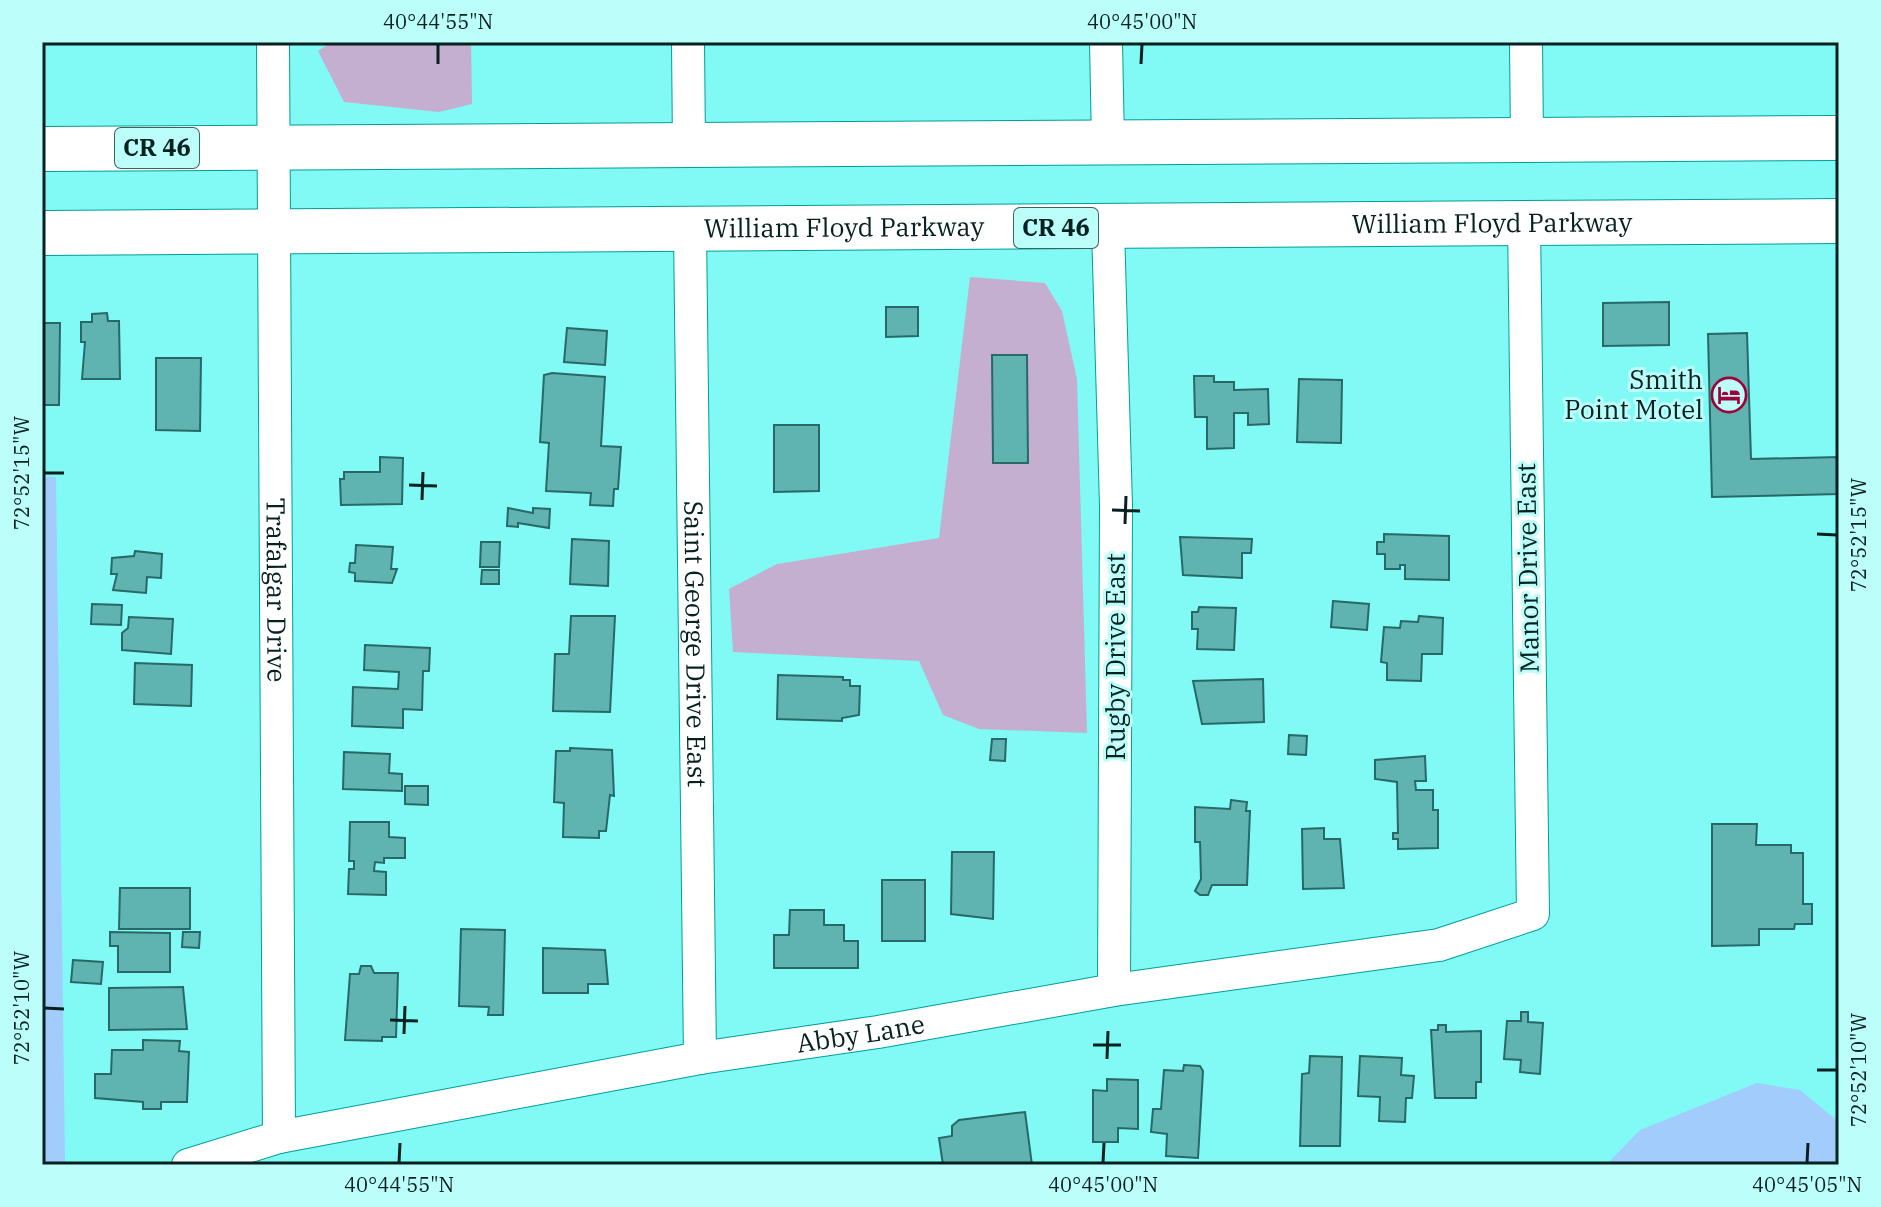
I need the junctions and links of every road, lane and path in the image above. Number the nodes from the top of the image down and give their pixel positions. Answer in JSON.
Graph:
{"nodes":[{"id":1,"x":273,"y":42,"type":"edge"},
{"id":2,"x":688,"y":42,"type":"edge"},
{"id":3,"x":1106,"y":42,"type":"edge"},
{"id":4,"x":1526,"y":42,"type":"edge"},
{"id":5,"x":1839,"y":138,"type":"edge"},
{"id":6,"x":1527,"y":140,"type":"junction"},
{"id":7,"x":1108,"y":142,"type":"junction"},
{"id":8,"x":272,"y":147,"type":"junction"},
{"id":9,"x":689,"y":147,"type":"junction"},
{"id":10,"x":42,"y":149,"type":"edge"},
{"id":11,"x":1839,"y":221,"type":"edge"},
{"id":12,"x":1524,"y":222,"type":"junction"},
{"id":13,"x":1108,"y":228,"type":"junction"},
{"id":14,"x":690,"y":230,"type":"junction"},
{"id":15,"x":272,"y":232,"type":"junction"},
{"id":16,"x":42,"y":233,"type":"edge"},
{"id":17,"x":1533,"y":914,"type":"joint"},
{"id":18,"x":1114,"y":990,"type":"junction"},
{"id":19,"x":700,"y":1058,"type":"junction"},
{"id":20,"x":279,"y":1137,"type":"junction"},
{"id":21,"x":188,"y":1165,"type":"edge"}],
"edges":[{"from":1,"to":8,"type":"street","name":"Trafalgar Drive"},
{"from":2,"to":9,"type":"street"},
{"from":3,"to":7,"type":"street"},
{"from":4,"to":6,"type":"street"},
{"from":5,"to":6,"type":"highway","number":"CR 46"},
{"from":6,"to":7,"type":"highway","number":"CR 46"},
{"from":7,"to":9,"type":"highway","number":"CR 46"},
{"from":8,"to":9,"type":"highway","number":"CR 46"},
{"from":8,"to":10,"type":"highway","number":"CR 46"},
{"from":8,"to":15,"type":"street","name":"Trafalgar Drive"},
{"from":11,"to":12,"type":"highway","name":"William Floyd Parkway","number":"CR 46"},
{"from":12,"to":13,"type":"highway","name":"William Floyd Parkway","number":"CR 46"},
{"from":12,"to":17,"type":"street","name":"Manor Drive East"},
{"from":13,"to":14,"type":"highway","name":"William Floyd Parkway","number":"CR 46"},
{"from":13,"to":18,"type":"street","name":"Rugby Drive East"},
{"from":14,"to":15,"type":"highway","name":"William Floyd Parkway","number":"CR 46"},
{"from":14,"to":19,"type":"street","name":"Saint George Drive East"},
{"from":15,"to":16,"type":"highway","name":"William Floyd Parkway","number":"CR 46"},
{"from":15,"to":20,"type":"street","name":"Trafalgar Drive"},
{"from":17,"to":18,"type":"street","name":"Abby Lane"},
{"from":18,"to":19,"type":"street","name":"Abby Lane"},
{"from":19,"to":20,"type":"street","name":"Abby Lane"},
{"from":20,"to":21,"type":"street","name":"Abby Lane"}]}
